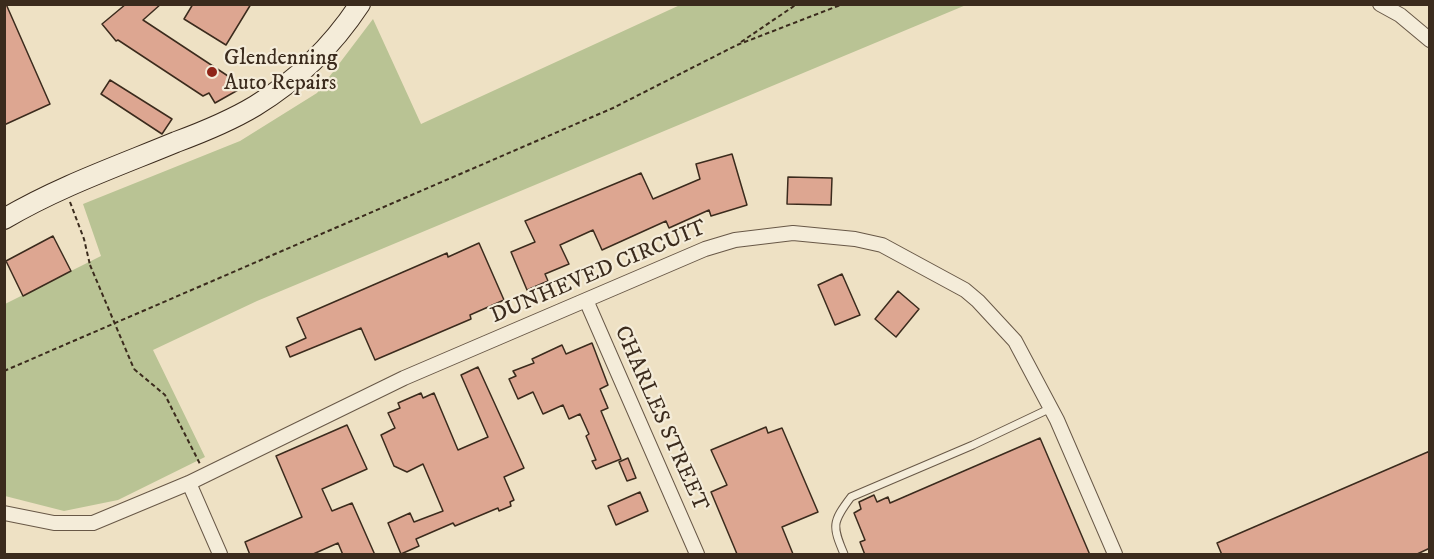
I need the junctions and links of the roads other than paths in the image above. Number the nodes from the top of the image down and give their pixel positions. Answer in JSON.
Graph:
{"nodes":[{"id":1,"x":360,"y":4,"type":"edge"},
{"id":2,"x":1380,"y":4,"type":"edge"},
{"id":3,"x":1430,"y":40,"type":"edge"},
{"id":4,"x":4,"y":219,"type":"edge"},
{"id":5,"x":585,"y":300,"type":"junction"},
{"id":6,"x":1051,"y":408,"type":"junction"},
{"id":7,"x":189,"y":483,"type":"junction"},
{"id":8,"x":4,"y":513,"type":"edge"},
{"id":9,"x":220,"y":555,"type":"edge"},
{"id":10,"x":697,"y":555,"type":"edge"},
{"id":11,"x":844,"y":555,"type":"edge"},
{"id":12,"x":1115,"y":555,"type":"edge"}],
"edges":[{"from":1,"to":4,"type":"main road"},
{"from":2,"to":3,"type":"street"},
{"from":5,"to":6,"type":"street","name":"DUNHEVED CIRCUIT"},
{"from":5,"to":7,"type":"street","name":"DUNHEVED CIRCUIT"},
{"from":5,"to":10,"type":"street","name":"CHARLES STREET"},
{"from":6,"to":11,"type":"lane"},
{"from":6,"to":12,"type":"street","name":"DUNHEVED CIRCUIT"},
{"from":7,"to":8,"type":"street","name":"DUNHEVED CIRCUIT"},
{"from":7,"to":9,"type":"street"}]}
